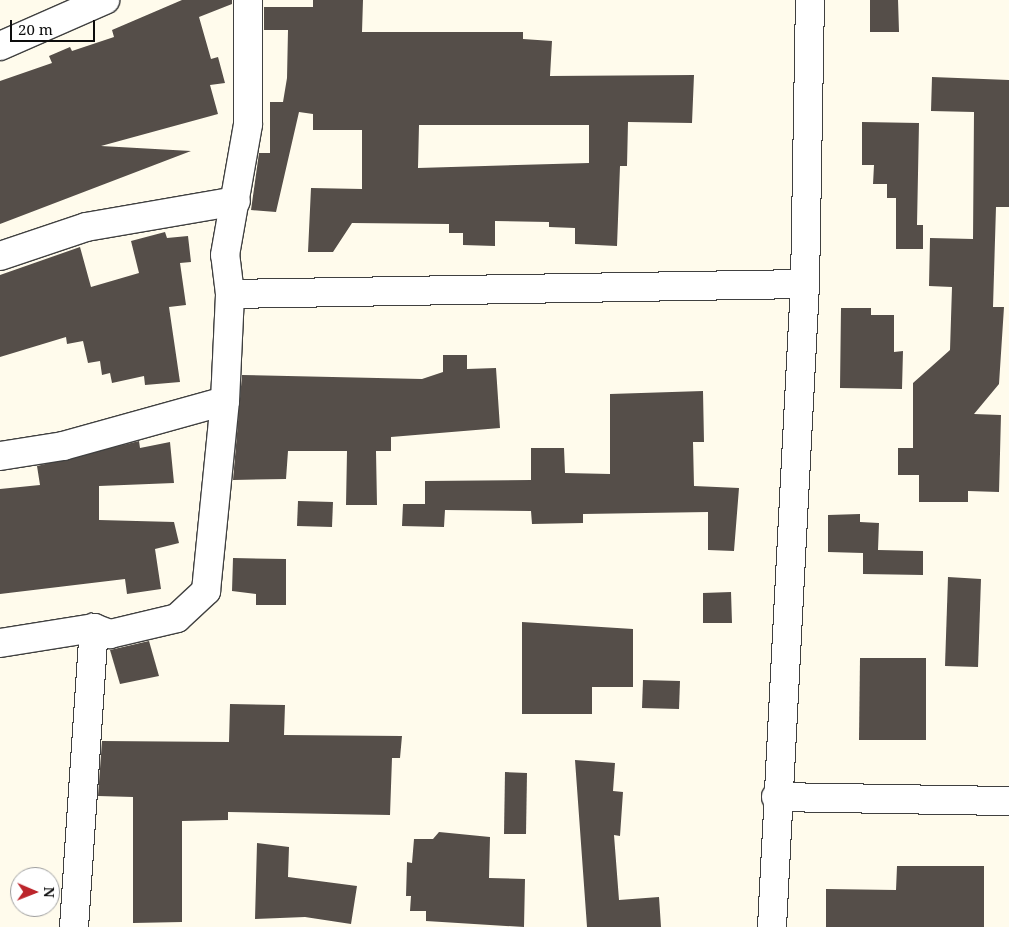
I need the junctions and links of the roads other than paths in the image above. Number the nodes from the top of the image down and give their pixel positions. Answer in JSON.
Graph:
{"nodes":[{"id":1,"x":105,"y":0,"type":"edge"},
{"id":2,"x":248,"y":0,"type":"edge"},
{"id":3,"x":810,"y":0,"type":"edge"},
{"id":4,"x":0,"y":46,"type":"edge"},
{"id":5,"x":236,"y":201,"type":"junction"},
{"id":6,"x":0,"y":256,"type":"edge"},
{"id":7,"x":805,"y":284,"type":"junction"},
{"id":8,"x":230,"y":294,"type":"junction"},
{"id":9,"x":225,"y":401,"type":"junction"},
{"id":10,"x":0,"y":456,"type":"edge"},
{"id":11,"x":94,"y":628,"type":"junction"},
{"id":12,"x":0,"y":643,"type":"edge"},
{"id":13,"x":776,"y":798,"type":"junction"},
{"id":14,"x":1009,"y":801,"type":"edge"},
{"id":15,"x":74,"y":927,"type":"edge"},
{"id":16,"x":772,"y":927,"type":"edge"}],
"edges":[{"from":1,"to":4,"type":"street"},
{"from":2,"to":5,"type":"street"},
{"from":3,"to":7,"type":"street"},
{"from":5,"to":6,"type":"street"},
{"from":5,"to":8,"type":"street"},
{"from":7,"to":8,"type":"street"},
{"from":7,"to":13,"type":"street"},
{"from":8,"to":9,"type":"street"},
{"from":9,"to":10,"type":"street"},
{"from":9,"to":11,"type":"street"},
{"from":11,"to":12,"type":"street"},
{"from":11,"to":15,"type":"street"},
{"from":13,"to":14,"type":"street"},
{"from":13,"to":16,"type":"street"}]}
